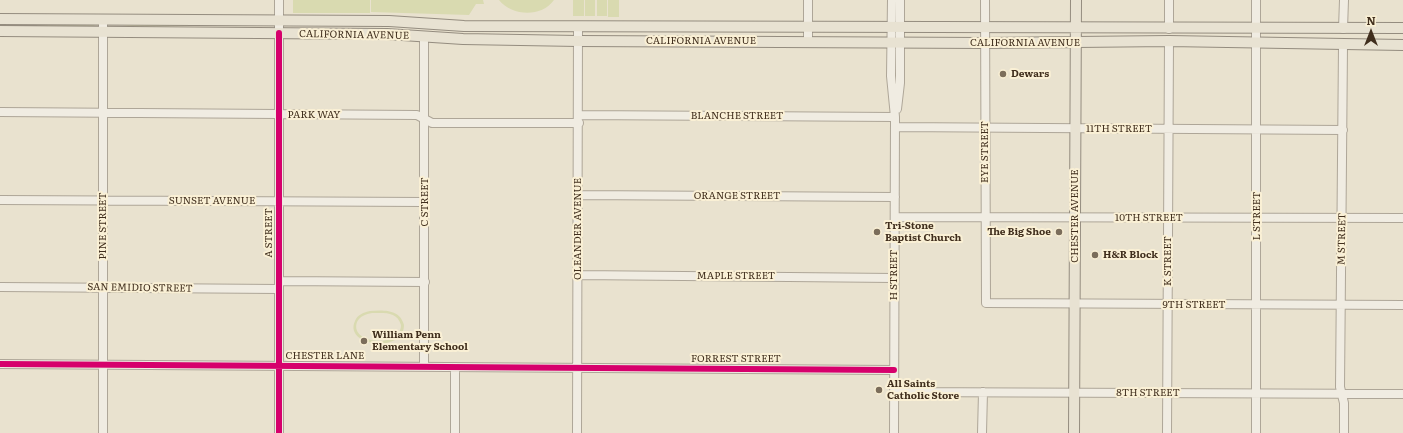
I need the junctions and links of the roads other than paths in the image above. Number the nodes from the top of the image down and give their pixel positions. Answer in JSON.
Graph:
{"nodes":[{"id":1,"x":279,"y":0,"type":"edge"},
{"id":2,"x":808,"y":0,"type":"edge"},
{"id":3,"x":892,"y":0,"type":"edge"},
{"id":4,"x":900,"y":0,"type":"edge"},
{"id":5,"x":985,"y":0,"type":"edge"},
{"id":6,"x":1076,"y":0,"type":"edge"},
{"id":7,"x":1169,"y":0,"type":"edge"},
{"id":8,"x":1256,"y":0,"type":"edge"},
{"id":9,"x":1344,"y":0,"type":"edge"},
{"id":10,"x":0,"y":19,"type":"edge"},
{"id":11,"x":103,"y":20,"type":"junction"},
{"id":12,"x":278,"y":21,"type":"junction"},
{"id":13,"x":578,"y":26,"type":"junction"},
{"id":14,"x":808,"y":26,"type":"junction"},
{"id":15,"x":896,"y":26,"type":"junction"},
{"id":16,"x":985,"y":27,"type":"junction"},
{"id":17,"x":1076,"y":28,"type":"junction"},
{"id":18,"x":1403,"y":28,"type":"edge"},
{"id":19,"x":1169,"y":29,"type":"junction"},
{"id":20,"x":1256,"y":29,"type":"junction"},
{"id":21,"x":1344,"y":29,"type":"junction"},
{"id":22,"x":0,"y":32,"type":"edge"},
{"id":23,"x":103,"y":32,"type":"junction"},
{"id":24,"x":279,"y":34,"type":"junction"},
{"id":25,"x":424,"y":37,"type":"junction"},
{"id":26,"x":578,"y":41,"type":"junction"},
{"id":27,"x":1169,"y":41,"type":"junction"},
{"id":28,"x":808,"y":42,"type":"junction"},
{"id":29,"x":896,"y":42,"type":"junction"},
{"id":30,"x":1076,"y":42,"type":"junction"},
{"id":31,"x":984,"y":43,"type":"junction"},
{"id":32,"x":1256,"y":43,"type":"junction"},
{"id":33,"x":1343,"y":45,"type":"junction"},
{"id":34,"x":1403,"y":45,"type":"edge"},
{"id":35,"x":0,"y":112,"type":"edge"},
{"id":36,"x":104,"y":113,"type":"junction"},
{"id":37,"x":280,"y":114,"type":"junction"},
{"id":38,"x":895,"y":117,"type":"junction"},
{"id":39,"x":424,"y":119,"type":"junction"},
{"id":40,"x":579,"y":119,"type":"junction"},
{"id":41,"x":895,"y":127,"type":"junction"},
{"id":42,"x":985,"y":128,"type":"junction"},
{"id":43,"x":1075,"y":129,"type":"junction"},
{"id":44,"x":1168,"y":129,"type":"junction"},
{"id":45,"x":1257,"y":130,"type":"junction"},
{"id":46,"x":1343,"y":130,"type":"junction"},
{"id":47,"x":578,"y":195,"type":"junction"},
{"id":48,"x":895,"y":197,"type":"junction"},
{"id":49,"x":0,"y":200,"type":"edge"},
{"id":50,"x":104,"y":201,"type":"junction"},
{"id":51,"x":279,"y":202,"type":"junction"},
{"id":52,"x":425,"y":202,"type":"junction"},
{"id":53,"x":895,"y":217,"type":"junction"},
{"id":54,"x":984,"y":217,"type":"junction"},
{"id":55,"x":1075,"y":217,"type":"junction"},
{"id":56,"x":1168,"y":218,"type":"junction"},
{"id":57,"x":1257,"y":218,"type":"junction"},
{"id":58,"x":1343,"y":218,"type":"junction"},
{"id":59,"x":1403,"y":218,"type":"edge"},
{"id":60,"x":578,"y":275,"type":"junction"},
{"id":61,"x":894,"y":278,"type":"junction"},
{"id":62,"x":425,"y":282,"type":"junction"},
{"id":63,"x":279,"y":285,"type":"junction"},
{"id":64,"x":0,"y":287,"type":"edge"},
{"id":65,"x":103,"y":288,"type":"junction"},
{"id":66,"x":986,"y":303,"type":"joint"},
{"id":67,"x":1075,"y":304,"type":"junction"},
{"id":68,"x":1168,"y":305,"type":"junction"},
{"id":69,"x":1256,"y":305,"type":"junction"},
{"id":70,"x":1403,"y":305,"type":"edge"},
{"id":71,"x":1342,"y":306,"type":"junction"},
{"id":72,"x":0,"y":364,"type":"edge"},
{"id":73,"x":103,"y":364,"type":"junction"},
{"id":74,"x":279,"y":366,"type":"junction"},
{"id":75,"x":424,"y":366,"type":"junction"},
{"id":76,"x":455,"y":367,"type":"junction"},
{"id":77,"x":578,"y":368,"type":"junction"},
{"id":78,"x":894,"y":370,"type":"junction"},
{"id":79,"x":894,"y":392,"type":"junction"},
{"id":80,"x":983,"y":392,"type":"junction"},
{"id":81,"x":1074,"y":393,"type":"junction"},
{"id":82,"x":1167,"y":393,"type":"junction"},
{"id":83,"x":1256,"y":394,"type":"junction"},
{"id":84,"x":1342,"y":394,"type":"junction"},
{"id":85,"x":1403,"y":394,"type":"edge"},
{"id":86,"x":102,"y":433,"type":"edge"},
{"id":87,"x":279,"y":433,"type":"edge"},
{"id":88,"x":455,"y":433,"type":"edge"},
{"id":89,"x":577,"y":433,"type":"edge"},
{"id":90,"x":894,"y":433,"type":"edge"},
{"id":91,"x":982,"y":433,"type":"edge"},
{"id":92,"x":1074,"y":433,"type":"edge"},
{"id":93,"x":1167,"y":433,"type":"edge"},
{"id":94,"x":1256,"y":433,"type":"edge"},
{"id":95,"x":1344,"y":433,"type":"edge"}],
"edges":[{"from":1,"to":12,"type":"street","name":"A STREET"},
{"from":2,"to":14,"type":"street"},
{"from":3,"to":15,"type":"street","name":"H STREET"},
{"from":4,"to":15,"type":"street","name":"H STREET"},
{"from":5,"to":16,"type":"street","name":"EYE STREET"},
{"from":6,"to":17,"type":"main road","name":"CHESTER AVENUE"},
{"from":7,"to":19,"type":"street"},
{"from":8,"to":20,"type":"street","name":"L STREET"},
{"from":9,"to":21,"type":"street"},
{"from":10,"to":11,"type":"main road","name":"CALIFORNIA AVENUE"},
{"from":11,"to":12,"type":"main road","name":"CALIFORNIA AVENUE"},
{"from":11,"to":23,"type":"street","name":"PINE STREET"},
{"from":12,"to":13,"type":"main road","name":"CALIFORNIA AVENUE"},
{"from":12,"to":24,"type":"street","name":"A STREET"},
{"from":13,"to":14,"type":"main road","name":"CALIFORNIA AVENUE"},
{"from":13,"to":26,"type":"street","name":"OLEANDER AVENUE"},
{"from":14,"to":15,"type":"main road","name":"CALIFORNIA AVENUE"},
{"from":14,"to":28,"type":"street"},
{"from":15,"to":16,"type":"main road","name":"CALIFORNIA AVENUE"},
{"from":15,"to":29,"type":"street","name":"H STREET"},
{"from":16,"to":17,"type":"main road","name":"CALIFORNIA AVENUE"},
{"from":16,"to":31,"type":"street","name":"EYE STREET"},
{"from":17,"to":19,"type":"main road","name":"CALIFORNIA AVENUE"},
{"from":17,"to":30,"type":"main road","name":"CHESTER AVENUE"},
{"from":18,"to":21,"type":"main road","name":"CALIFORNIA AVENUE"},
{"from":19,"to":20,"type":"main road","name":"CALIFORNIA AVENUE"},
{"from":20,"to":21,"type":"main road","name":"CALIFORNIA AVENUE"},
{"from":20,"to":32,"type":"street","name":"L STREET"},
{"from":22,"to":23,"type":"main road","name":"CALIFORNIA AVENUE"},
{"from":23,"to":24,"type":"main road","name":"CALIFORNIA AVENUE"},
{"from":23,"to":36,"type":"street","name":"PINE STREET"},
{"from":24,"to":25,"type":"main road","name":"CALIFORNIA AVENUE"},
{"from":24,"to":37,"type":"street","name":"A STREET"},
{"from":25,"to":26,"type":"main road","name":"CALIFORNIA AVENUE"},
{"from":25,"to":39,"type":"street","name":"C STREET"},
{"from":26,"to":28,"type":"main road","name":"CALIFORNIA AVENUE"},
{"from":26,"to":40,"type":"street","name":"OLEANDER AVENUE"},
{"from":27,"to":30,"type":"main road","name":"CALIFORNIA AVENUE"},
{"from":27,"to":32,"type":"main road","name":"CALIFORNIA AVENUE"},
{"from":27,"to":44,"type":"street","name":"K STREET"},
{"from":28,"to":29,"type":"main road","name":"CALIFORNIA AVENUE"},
{"from":29,"to":31,"type":"main road","name":"CALIFORNIA AVENUE"},
{"from":29,"to":38,"type":"street","name":"H STREET"},
{"from":30,"to":31,"type":"main road","name":"CALIFORNIA AVENUE"},
{"from":30,"to":43,"type":"main road","name":"CHESTER AVENUE"},
{"from":31,"to":42,"type":"street","name":"EYE STREET"},
{"from":32,"to":33,"type":"main road","name":"CALIFORNIA AVENUE"},
{"from":32,"to":45,"type":"street","name":"L STREET"},
{"from":33,"to":34,"type":"main road","name":"CALIFORNIA AVENUE"},
{"from":33,"to":46,"type":"street","name":"M STREET"},
{"from":35,"to":36,"type":"street","name":"PARK WAY"},
{"from":36,"to":37,"type":"street","name":"PARK WAY"},
{"from":36,"to":50,"type":"street","name":"PINE STREET"},
{"from":37,"to":39,"type":"street","name":"PARK WAY"},
{"from":37,"to":51,"type":"street","name":"A STREET"},
{"from":38,"to":40,"type":"street","name":"BLANCHE STREET"},
{"from":38,"to":41,"type":"street","name":"H STREET"},
{"from":39,"to":40,"type":"street","name":"PARK WAY"},
{"from":39,"to":52,"type":"street","name":"C STREET"},
{"from":40,"to":47,"type":"street","name":"OLEANDER AVENUE"},
{"from":41,"to":42,"type":"street","name":"11TH STREET"},
{"from":41,"to":48,"type":"street","name":"H STREET"},
{"from":42,"to":43,"type":"street","name":"11TH STREET"},
{"from":42,"to":54,"type":"street","name":"EYE STREET"},
{"from":43,"to":44,"type":"street","name":"11TH STREET"},
{"from":43,"to":55,"type":"main road","name":"CHESTER AVENUE"},
{"from":44,"to":45,"type":"street","name":"11TH STREET"},
{"from":44,"to":56,"type":"street","name":"K STREET"},
{"from":45,"to":46,"type":"street","name":"11TH STREET"},
{"from":45,"to":57,"type":"street","name":"L STREET"},
{"from":46,"to":58,"type":"street","name":"M STREET"},
{"from":47,"to":48,"type":"street","name":"ORANGE STREET"},
{"from":47,"to":60,"type":"street","name":"OLEANDER AVENUE"},
{"from":48,"to":53,"type":"street","name":"H STREET"},
{"from":49,"to":50,"type":"street","name":"SUNSET AVENUE"},
{"from":50,"to":51,"type":"street","name":"SUNSET AVENUE"},
{"from":50,"to":65,"type":"street","name":"PINE STREET"},
{"from":51,"to":52,"type":"street","name":"SUNSET AVENUE"},
{"from":51,"to":63,"type":"street","name":"A STREET"},
{"from":52,"to":62,"type":"street","name":"C STREET"},
{"from":53,"to":54,"type":"street","name":"10TH STREET"},
{"from":53,"to":61,"type":"street","name":"H STREET"},
{"from":54,"to":55,"type":"street","name":"10TH STREET"},
{"from":54,"to":66,"type":"street","name":"EYE STREET"},
{"from":55,"to":56,"type":"street","name":"10TH STREET"},
{"from":55,"to":67,"type":"main road","name":"CHESTER AVENUE"},
{"from":56,"to":57,"type":"street","name":"10TH STREET"},
{"from":56,"to":68,"type":"street","name":"K STREET"},
{"from":57,"to":58,"type":"street","name":"10TH STREET"},
{"from":57,"to":69,"type":"street","name":"L STREET"},
{"from":58,"to":59,"type":"street","name":"10TH STREET"},
{"from":58,"to":71,"type":"street","name":"M STREET"},
{"from":60,"to":61,"type":"street","name":"MAPLE STREET"},
{"from":60,"to":77,"type":"street","name":"OLEANDER AVENUE"},
{"from":61,"to":78,"type":"street","name":"H STREET"},
{"from":62,"to":63,"type":"street","name":"SAN EMIDIO STREET"},
{"from":62,"to":75,"type":"street","name":"C STREET"},
{"from":63,"to":65,"type":"street","name":"SAN EMIDIO STREET"},
{"from":63,"to":74,"type":"street","name":"A STREET"},
{"from":64,"to":65,"type":"street","name":"SAN EMIDIO STREET"},
{"from":65,"to":73,"type":"street","name":"PINE STREET"},
{"from":66,"to":67,"type":"street","name":"9TH STREET"},
{"from":67,"to":68,"type":"street","name":"9TH STREET"},
{"from":67,"to":81,"type":"main road","name":"CHESTER AVENUE"},
{"from":68,"to":69,"type":"street","name":"9TH STREET"},
{"from":68,"to":82,"type":"street","name":"K STREET"},
{"from":69,"to":71,"type":"street","name":"9TH STREET"},
{"from":69,"to":83,"type":"street","name":"L STREET"},
{"from":70,"to":71,"type":"street","name":"9TH STREET"},
{"from":71,"to":84,"type":"street","name":"M STREET"},
{"from":72,"to":73,"type":"street","name":"CHESTER LANE"},
{"from":73,"to":74,"type":"street","name":"CHESTER LANE"},
{"from":73,"to":86,"type":"street","name":"PINE STREET"},
{"from":74,"to":75,"type":"street","name":"CHESTER LANE"},
{"from":74,"to":87,"type":"street","name":"A STREET"},
{"from":75,"to":76,"type":"street","name":"CHESTER LANE"},
{"from":76,"to":77,"type":"street","name":"CHESTER LANE"},
{"from":76,"to":88,"type":"street"},
{"from":77,"to":78,"type":"street","name":"FORREST STREET"},
{"from":77,"to":89,"type":"street","name":"OLEANDER AVENUE"},
{"from":78,"to":79,"type":"street","name":"H STREET"},
{"from":79,"to":80,"type":"street","name":"8TH STREET"},
{"from":79,"to":90,"type":"street","name":"H STREET"},
{"from":80,"to":81,"type":"street","name":"8TH STREET"},
{"from":80,"to":91,"type":"street"},
{"from":81,"to":82,"type":"street","name":"8TH STREET"},
{"from":81,"to":92,"type":"main road","name":"CHESTER AVENUE"},
{"from":82,"to":83,"type":"street","name":"8TH STREET"},
{"from":82,"to":93,"type":"street","name":"K STREET"},
{"from":83,"to":84,"type":"street","name":"8TH STREET"},
{"from":83,"to":94,"type":"street","name":"L STREET"},
{"from":84,"to":85,"type":"street","name":"8TH STREET"},
{"from":84,"to":95,"type":"street","name":"M STREET"}]}
